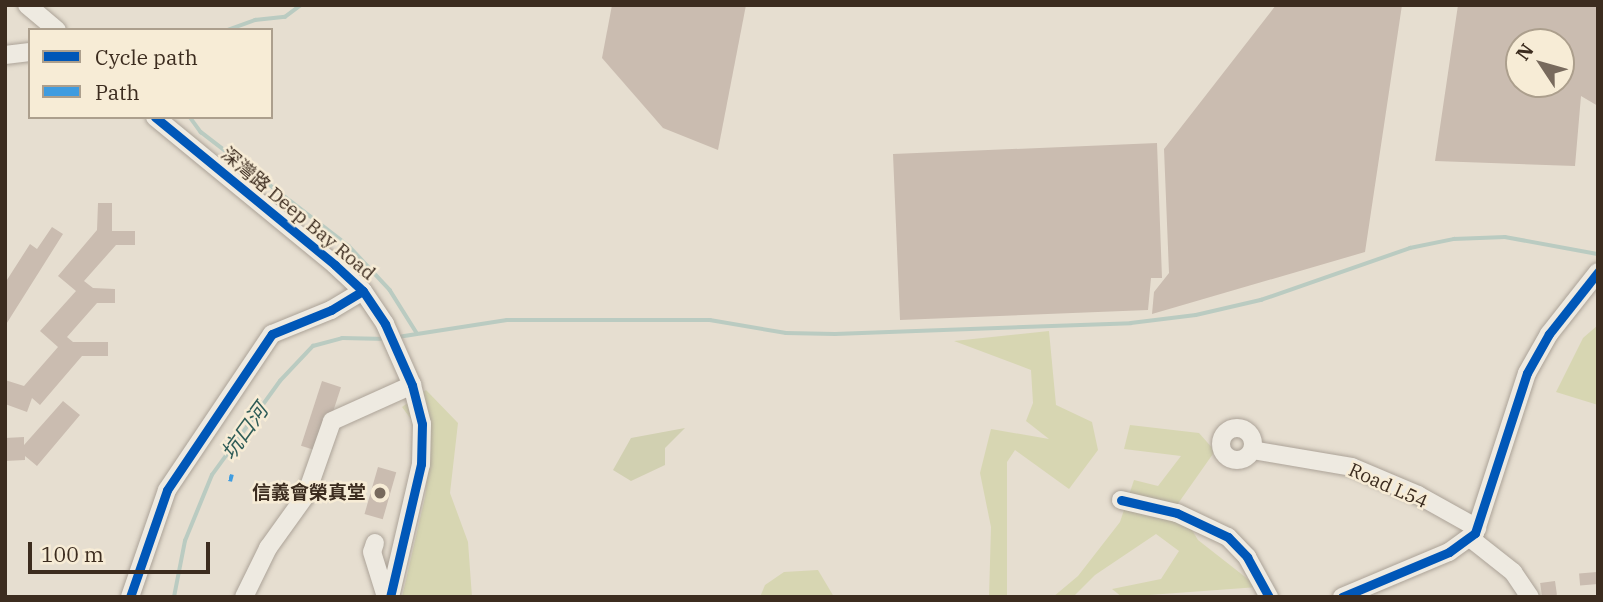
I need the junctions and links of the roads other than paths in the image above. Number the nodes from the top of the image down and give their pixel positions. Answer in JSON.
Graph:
{"nodes":[{"id":1,"x":27,"y":5,"type":"edge"},
{"id":2,"x":55,"y":28,"type":"edge"},
{"id":3,"x":28,"y":52,"type":"edge"},
{"id":4,"x":5,"y":55,"type":"edge"},
{"id":5,"x":157,"y":119,"type":"edge"},
{"id":6,"x":1598,"y":272,"type":"edge"},
{"id":7,"x":363,"y":291,"type":"junction"},
{"id":8,"x":412,"y":385,"type":"junction"},
{"id":9,"x":1252,"y":450,"type":"dead end"},
{"id":10,"x":1121,"y":500,"type":"dead end"},
{"id":11,"x":1474,"y":533,"type":"junction"},
{"id":12,"x":375,"y":543,"type":"dead end"},
{"id":13,"x":130,"y":597,"type":"edge"},
{"id":14,"x":244,"y":597,"type":"edge"},
{"id":15,"x":388,"y":597,"type":"edge"},
{"id":16,"x":1269,"y":597,"type":"edge"},
{"id":17,"x":1342,"y":597,"type":"edge"},
{"id":18,"x":1530,"y":597,"type":"edge"}],
"edges":[{"from":1,"to":2,"type":"street"},
{"from":3,"to":4,"type":"street"},
{"from":5,"to":7,"type":"street","name":"深灣路 Deep Bay Road"},
{"from":6,"to":11,"type":"street"},
{"from":7,"to":8,"type":"street","name":"深灣路 Deep Bay Road"},
{"from":7,"to":13,"type":"street"},
{"from":8,"to":14,"type":"street"},
{"from":8,"to":15,"type":"street","name":"深灣路 Deep Bay Road"},
{"from":9,"to":11,"type":"street","name":"Road L54"},
{"from":10,"to":16,"type":"street"},
{"from":11,"to":17,"type":"street"},
{"from":11,"to":18,"type":"street","name":"Road L54"},
{"from":12,"to":15,"type":"street"}]}
